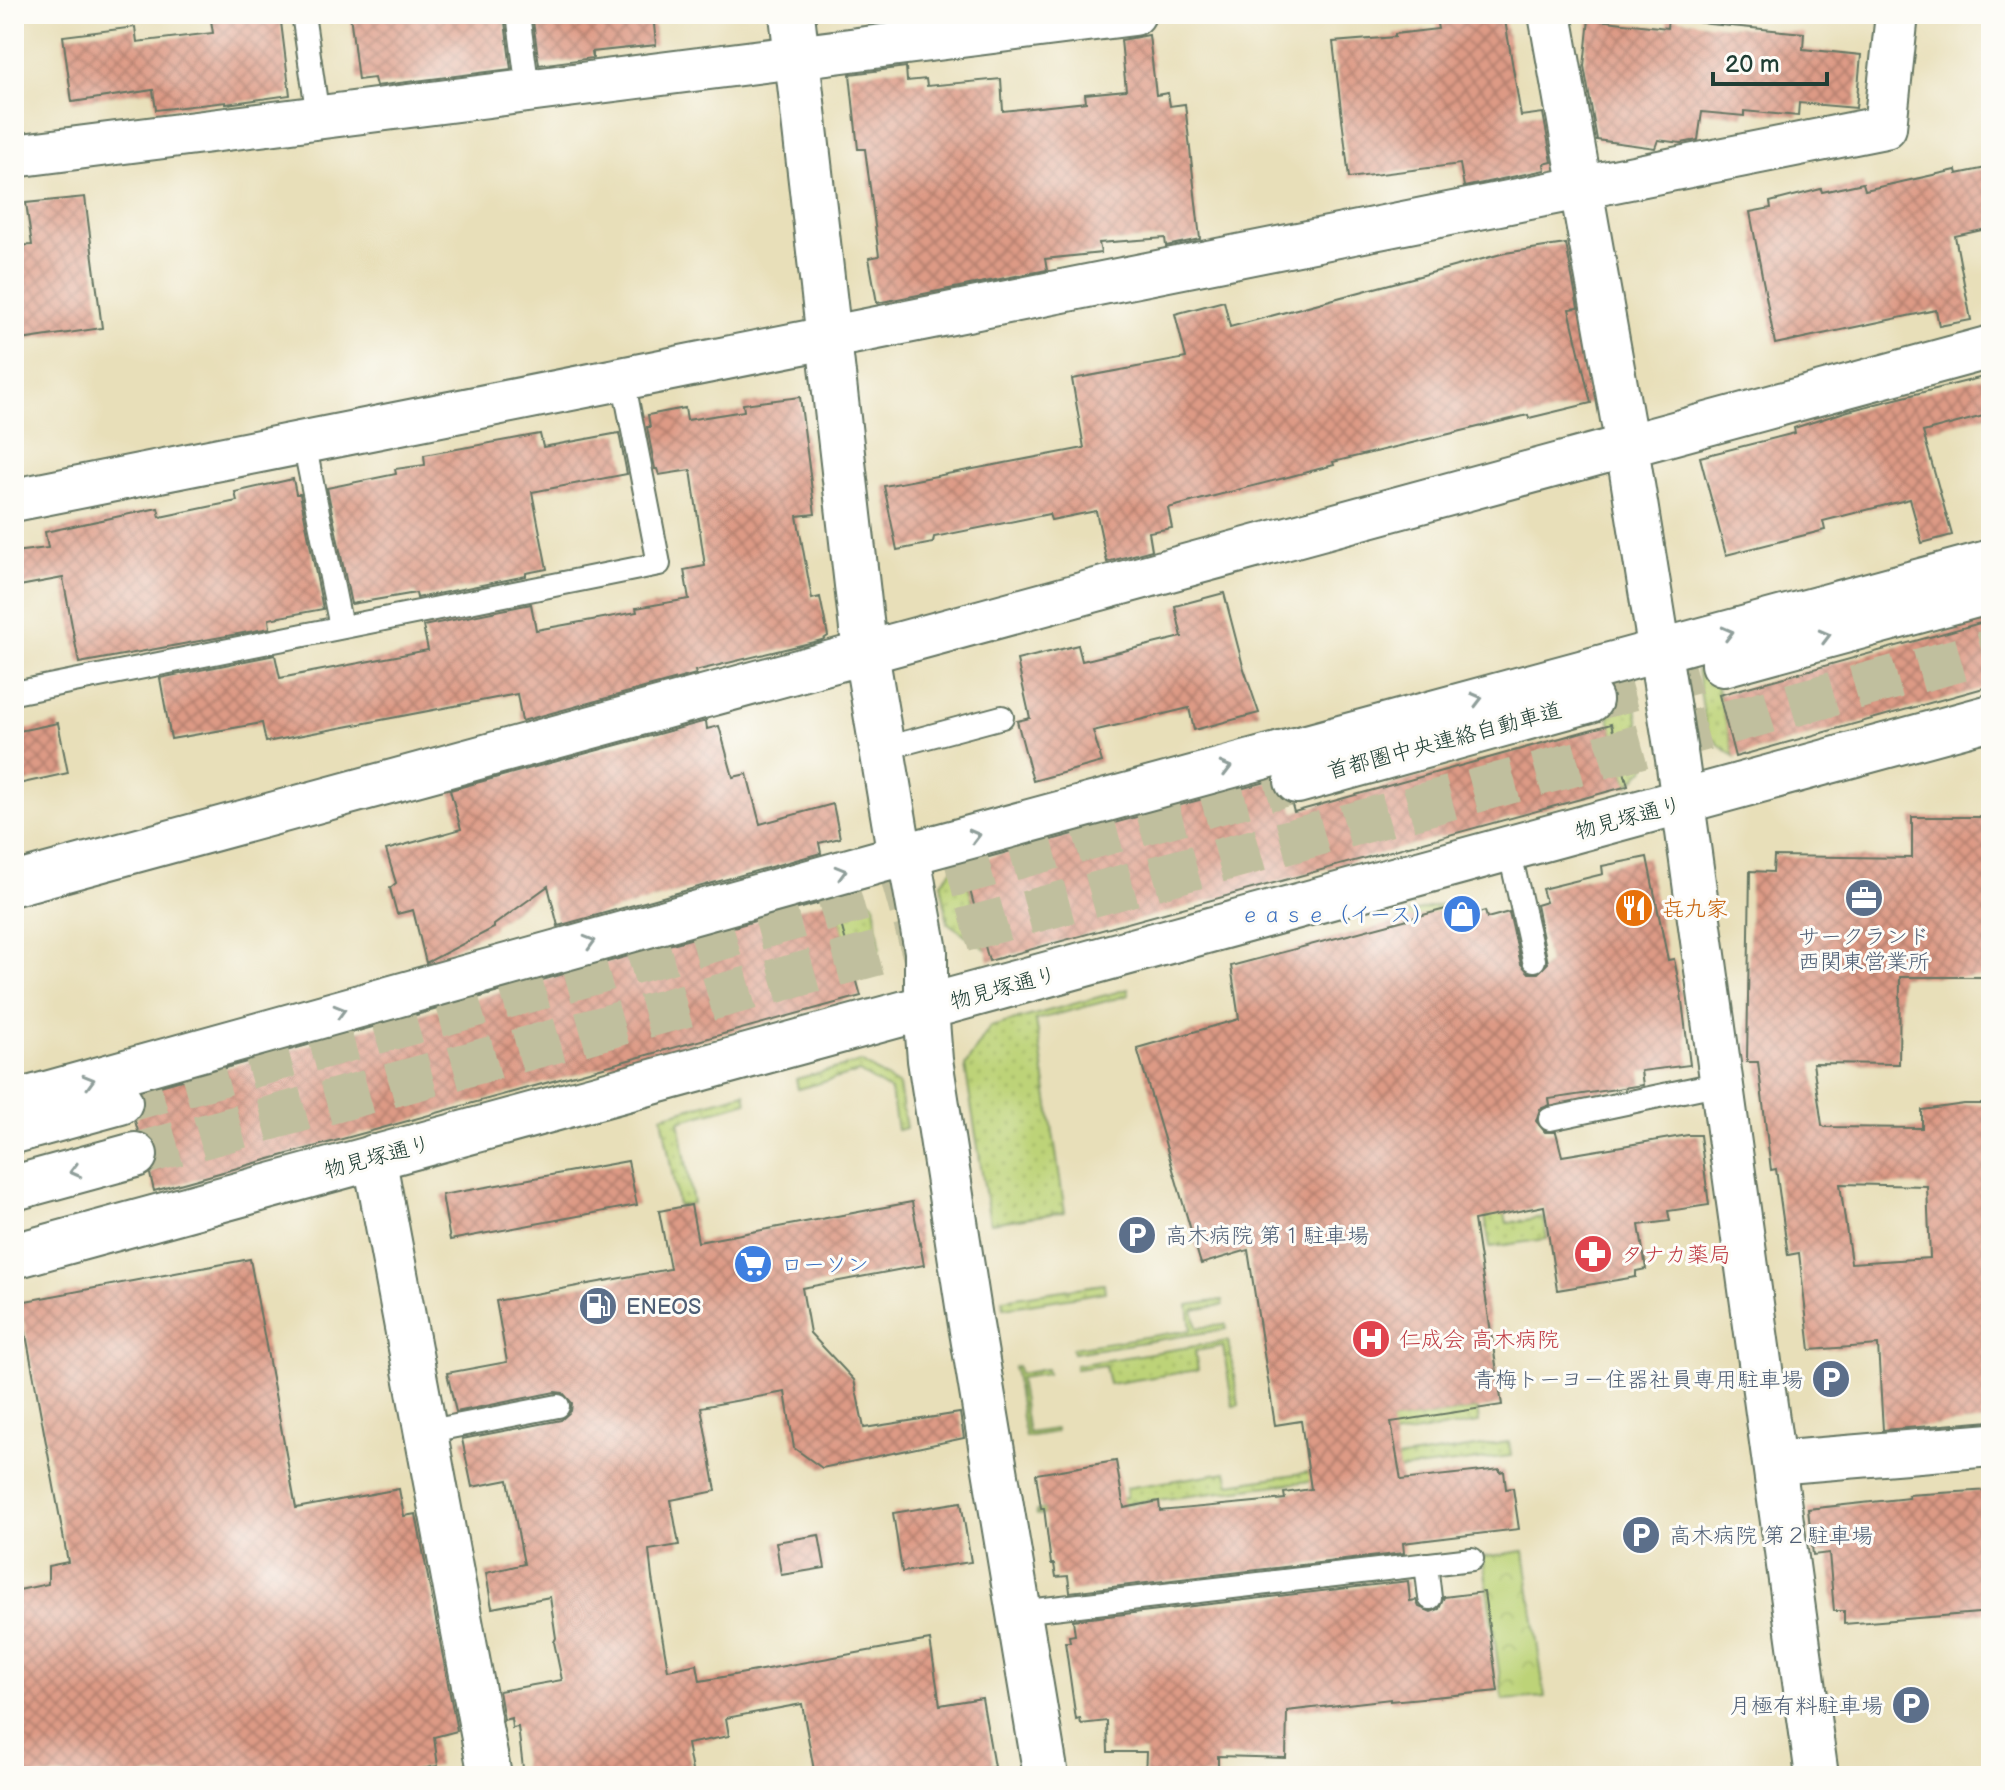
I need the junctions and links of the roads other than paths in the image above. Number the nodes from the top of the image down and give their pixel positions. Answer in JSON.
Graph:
{"nodes":[{"id":1,"x":303,"y":14,"type":"edge"},
{"id":2,"x":518,"y":14,"type":"edge"},
{"id":3,"x":792,"y":14,"type":"edge"},
{"id":4,"x":1134,"y":14,"type":"edge"},
{"id":5,"x":1550,"y":14,"type":"edge"},
{"id":6,"x":1897,"y":14,"type":"edge"},
{"id":7,"x":797,"y":56,"type":"junction"},
{"id":8,"x":528,"y":90,"type":"junction"},
{"id":9,"x":318,"y":117,"type":"junction"},
{"id":10,"x":14,"y":156,"type":"edge"},
{"id":11,"x":1582,"y":188,"type":"junction"},
{"id":12,"x":828,"y":338,"type":"junction"},
{"id":13,"x":1991,"y":347,"type":"edge"},
{"id":14,"x":623,"y":379,"type":"junction"},
{"id":15,"x":304,"y":443,"type":"junction"},
{"id":16,"x":1627,"y":447,"type":"junction"},
{"id":17,"x":14,"y":500,"type":"edge"},
{"id":18,"x":1991,"y":561,"type":"edge"},
{"id":19,"x":1991,"y":591,"type":"edge"},
{"id":20,"x":341,"y":627,"type":"junction"},
{"id":21,"x":1660,"y":651,"type":"junction"},
{"id":22,"x":866,"y":653,"type":"junction"},
{"id":23,"x":1723,"y":664,"type":"tunnel mouth"},
{"id":24,"x":14,"y":693,"type":"edge"},
{"id":25,"x":1590,"y":700,"type":"tunnel mouth"},
{"id":26,"x":1002,"y":717,"type":"dead end"},
{"id":27,"x":1991,"y":717,"type":"edge"},
{"id":28,"x":882,"y":749,"type":"junction"},
{"id":29,"x":1297,"y":781,"type":"tunnel mouth"},
{"id":30,"x":1682,"y":802,"type":"junction"},
{"id":31,"x":1509,"y":849,"type":"junction"},
{"id":32,"x":900,"y":856,"type":"junction"},
{"id":33,"x":14,"y":884,"type":"edge"},
{"id":34,"x":1534,"y":960,"type":"dead end"},
{"id":35,"x":926,"y":1008,"type":"junction"},
{"id":36,"x":1721,"y":1083,"type":"junction"},
{"id":37,"x":14,"y":1102,"type":"edge"},
{"id":38,"x":120,"y":1102,"type":"tunnel mouth"},
{"id":39,"x":1550,"y":1119,"type":"dead end"},
{"id":40,"x":14,"y":1131,"type":"edge"},
{"id":41,"x":135,"y":1155,"type":"tunnel mouth"},
{"id":42,"x":374,"y":1156,"type":"junction"},
{"id":43,"x":14,"y":1188,"type":"edge"},
{"id":44,"x":14,"y":1256,"type":"edge"},
{"id":45,"x":558,"y":1406,"type":"dead end"},
{"id":46,"x":425,"y":1432,"type":"junction"},
{"id":47,"x":1991,"y":1445,"type":"edge"},
{"id":48,"x":1774,"y":1463,"type":"junction"},
{"id":49,"x":1472,"y":1559,"type":"dead end"},
{"id":50,"x":1426,"y":1564,"type":"junction"},
{"id":51,"x":1430,"y":1598,"type":"dead end"},
{"id":52,"x":1019,"y":1612,"type":"junction"},
{"id":53,"x":490,"y":1776,"type":"edge"},
{"id":54,"x":1046,"y":1776,"type":"edge"},
{"id":55,"x":1817,"y":1776,"type":"edge"}],
"edges":[{"from":1,"to":9,"type":"lane"},
{"from":2,"to":8,"type":"lane"},
{"from":3,"to":7,"type":"main road"},
{"from":4,"to":7,"type":"street"},
{"from":5,"to":11,"type":"street"},
{"from":6,"to":11,"type":"street"},
{"from":7,"to":8,"type":"street"},
{"from":7,"to":12,"type":"main road"},
{"from":8,"to":9,"type":"street"},
{"from":9,"to":10,"type":"street"},
{"from":11,"to":12,"type":"street"},
{"from":11,"to":16,"type":"street"},
{"from":12,"to":14,"type":"street"},
{"from":12,"to":22,"type":"main road"},
{"from":13,"to":16,"type":"street"},
{"from":14,"to":15,"type":"street"},
{"from":14,"to":20,"type":"lane"},
{"from":15,"to":17,"type":"street"},
{"from":15,"to":20,"type":"lane"},
{"from":16,"to":21,"type":"street"},
{"from":16,"to":22,"type":"street"},
{"from":21,"to":18,"type":"street","one_way":true},
{"from":23,"to":19,"type":"main road","one_way":true},
{"from":20,"to":24,"type":"lane"},
{"from":21,"to":30,"type":"street"},
{"from":32,"to":21,"type":"street","one_way":true},
{"from":22,"to":28,"type":"main road"},
{"from":22,"to":33,"type":"street"},
{"from":25,"to":29,"type":"main road","name":"首都圏中央連絡自動車道"},
{"from":26,"to":28,"type":"lane"},
{"from":27,"to":30,"type":"main road","name":"物見塚通り"},
{"from":28,"to":32,"type":"main road"},
{"from":30,"to":31,"type":"main road","name":"物見塚通り"},
{"from":30,"to":36,"type":"street"},
{"from":31,"to":34,"type":"lane"},
{"from":31,"to":35,"type":"main road","name":"物見塚通り"},
{"from":32,"to":35,"type":"street"},
{"from":37,"to":32,"type":"street","one_way":true},
{"from":35,"to":42,"type":"main road","name":"物見塚通り"},
{"from":35,"to":52,"type":"main road"},
{"from":36,"to":39,"type":"lane"},
{"from":36,"to":48,"type":"street"},
{"from":38,"to":40,"type":"main road"},
{"from":41,"to":43,"type":"main road","one_way":true},
{"from":42,"to":44,"type":"main road","name":"物見塚通り"},
{"from":42,"to":46,"type":"street"},
{"from":45,"to":46,"type":"lane"},
{"from":46,"to":53,"type":"street"},
{"from":47,"to":48,"type":"street"},
{"from":48,"to":55,"type":"street"},
{"from":49,"to":50,"type":"lane"},
{"from":50,"to":51,"type":"lane"},
{"from":50,"to":52,"type":"lane"},
{"from":52,"to":54,"type":"main road"}]}
